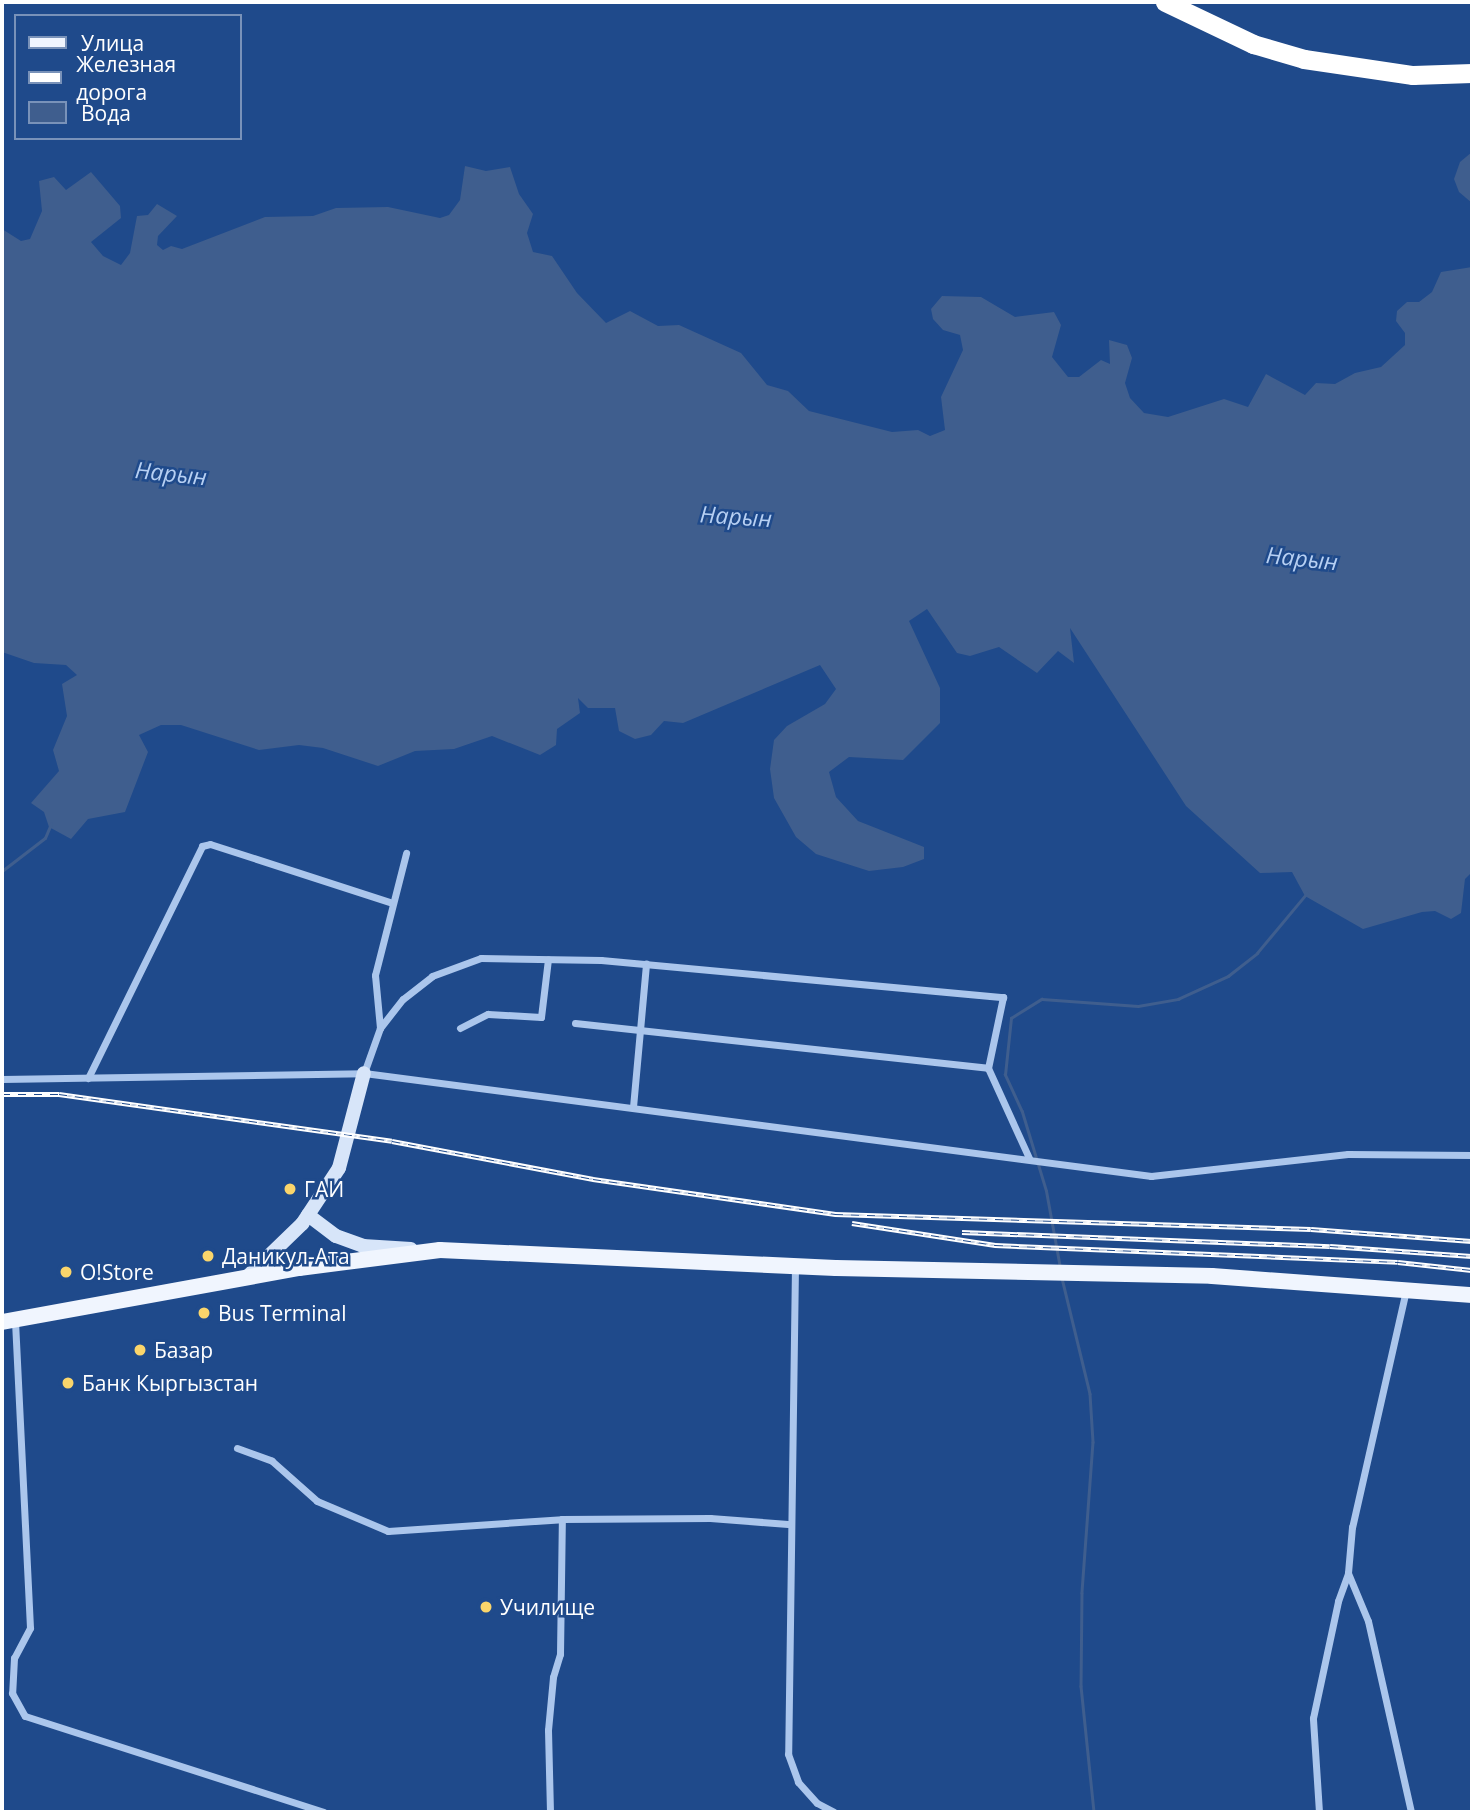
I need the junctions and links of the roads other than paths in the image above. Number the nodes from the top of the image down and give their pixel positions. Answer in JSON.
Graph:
{"nodes":[{"id":1,"x":1164,"y":2,"type":"edge"},
{"id":2,"x":1472,"y":73,"type":"edge"},
{"id":3,"x":406,"y":853,"type":"dead end"},
{"id":4,"x":390,"y":902,"type":"junction"},
{"id":5,"x":548,"y":959,"type":"junction"},
{"id":6,"x":646,"y":964,"type":"junction"},
{"id":7,"x":575,"y":1023,"type":"dead end"},
{"id":8,"x":380,"y":1028,"type":"junction"},
{"id":9,"x":460,"y":1028,"type":"dead end"},
{"id":10,"x":643,"y":1028,"type":"junction"},
{"id":11,"x":988,"y":1068,"type":"junction"},
{"id":12,"x":364,"y":1073,"type":"junction"},
{"id":13,"x":2,"y":1079,"type":"edge"},
{"id":14,"x":88,"y":1079,"type":"junction"},
{"id":15,"x":633,"y":1107,"type":"junction"},
{"id":16,"x":1472,"y":1155,"type":"edge"},
{"id":17,"x":1029,"y":1158,"type":"junction"},
{"id":18,"x":308,"y":1215,"type":"junction"},
{"id":19,"x":440,"y":1250,"type":"junction"},
{"id":20,"x":795,"y":1266,"type":"junction"},
{"id":21,"x":246,"y":1278,"type":"junction"},
{"id":22,"x":1406,"y":1290,"type":"junction"},
{"id":23,"x":1472,"y":1295,"type":"edge"},
{"id":24,"x":8,"y":1321,"type":"edge"},
{"id":25,"x":237,"y":1448,"type":"dead end"},
{"id":26,"x":562,"y":1519,"type":"junction"},
{"id":27,"x":788,"y":1524,"type":"junction"},
{"id":28,"x":1348,"y":1573,"type":"junction"},
{"id":29,"x":324,"y":1812,"type":"edge"},
{"id":30,"x":550,"y":1812,"type":"edge"},
{"id":31,"x":834,"y":1812,"type":"edge"},
{"id":32,"x":1319,"y":1812,"type":"edge"},
{"id":33,"x":1411,"y":1812,"type":"edge"}],
"edges":[{"from":1,"to":2,"type":"highway"},
{"from":3,"to":4,"type":"street"},
{"from":4,"to":8,"type":"street"},
{"from":4,"to":14,"type":"street"},
{"from":5,"to":6,"type":"street"},
{"from":5,"to":8,"type":"street"},
{"from":5,"to":9,"type":"street"},
{"from":6,"to":10,"type":"street"},
{"from":6,"to":11,"type":"street"},
{"from":7,"to":10,"type":"street"},
{"from":8,"to":12,"type":"street"},
{"from":10,"to":11,"type":"street"},
{"from":10,"to":15,"type":"street"},
{"from":11,"to":17,"type":"street"},
{"from":12,"to":14,"type":"street"},
{"from":12,"to":15,"type":"street"},
{"from":12,"to":18,"type":"street"},
{"from":13,"to":14,"type":"street"},
{"from":15,"to":17,"type":"street"},
{"from":16,"to":17,"type":"street"},
{"from":18,"to":19,"type":"street"},
{"from":18,"to":21,"type":"street"},
{"from":19,"to":20,"type":"main road"},
{"from":19,"to":21,"type":"main road"},
{"from":20,"to":22,"type":"main road"},
{"from":20,"to":27,"type":"street"},
{"from":21,"to":24,"type":"main road"},
{"from":22,"to":23,"type":"main road"},
{"from":22,"to":28,"type":"street"},
{"from":24,"to":29,"type":"street"},
{"from":25,"to":26,"type":"street"},
{"from":26,"to":27,"type":"street"},
{"from":26,"to":30,"type":"street"},
{"from":27,"to":31,"type":"street"},
{"from":28,"to":32,"type":"street"},
{"from":28,"to":33,"type":"street"}]}
